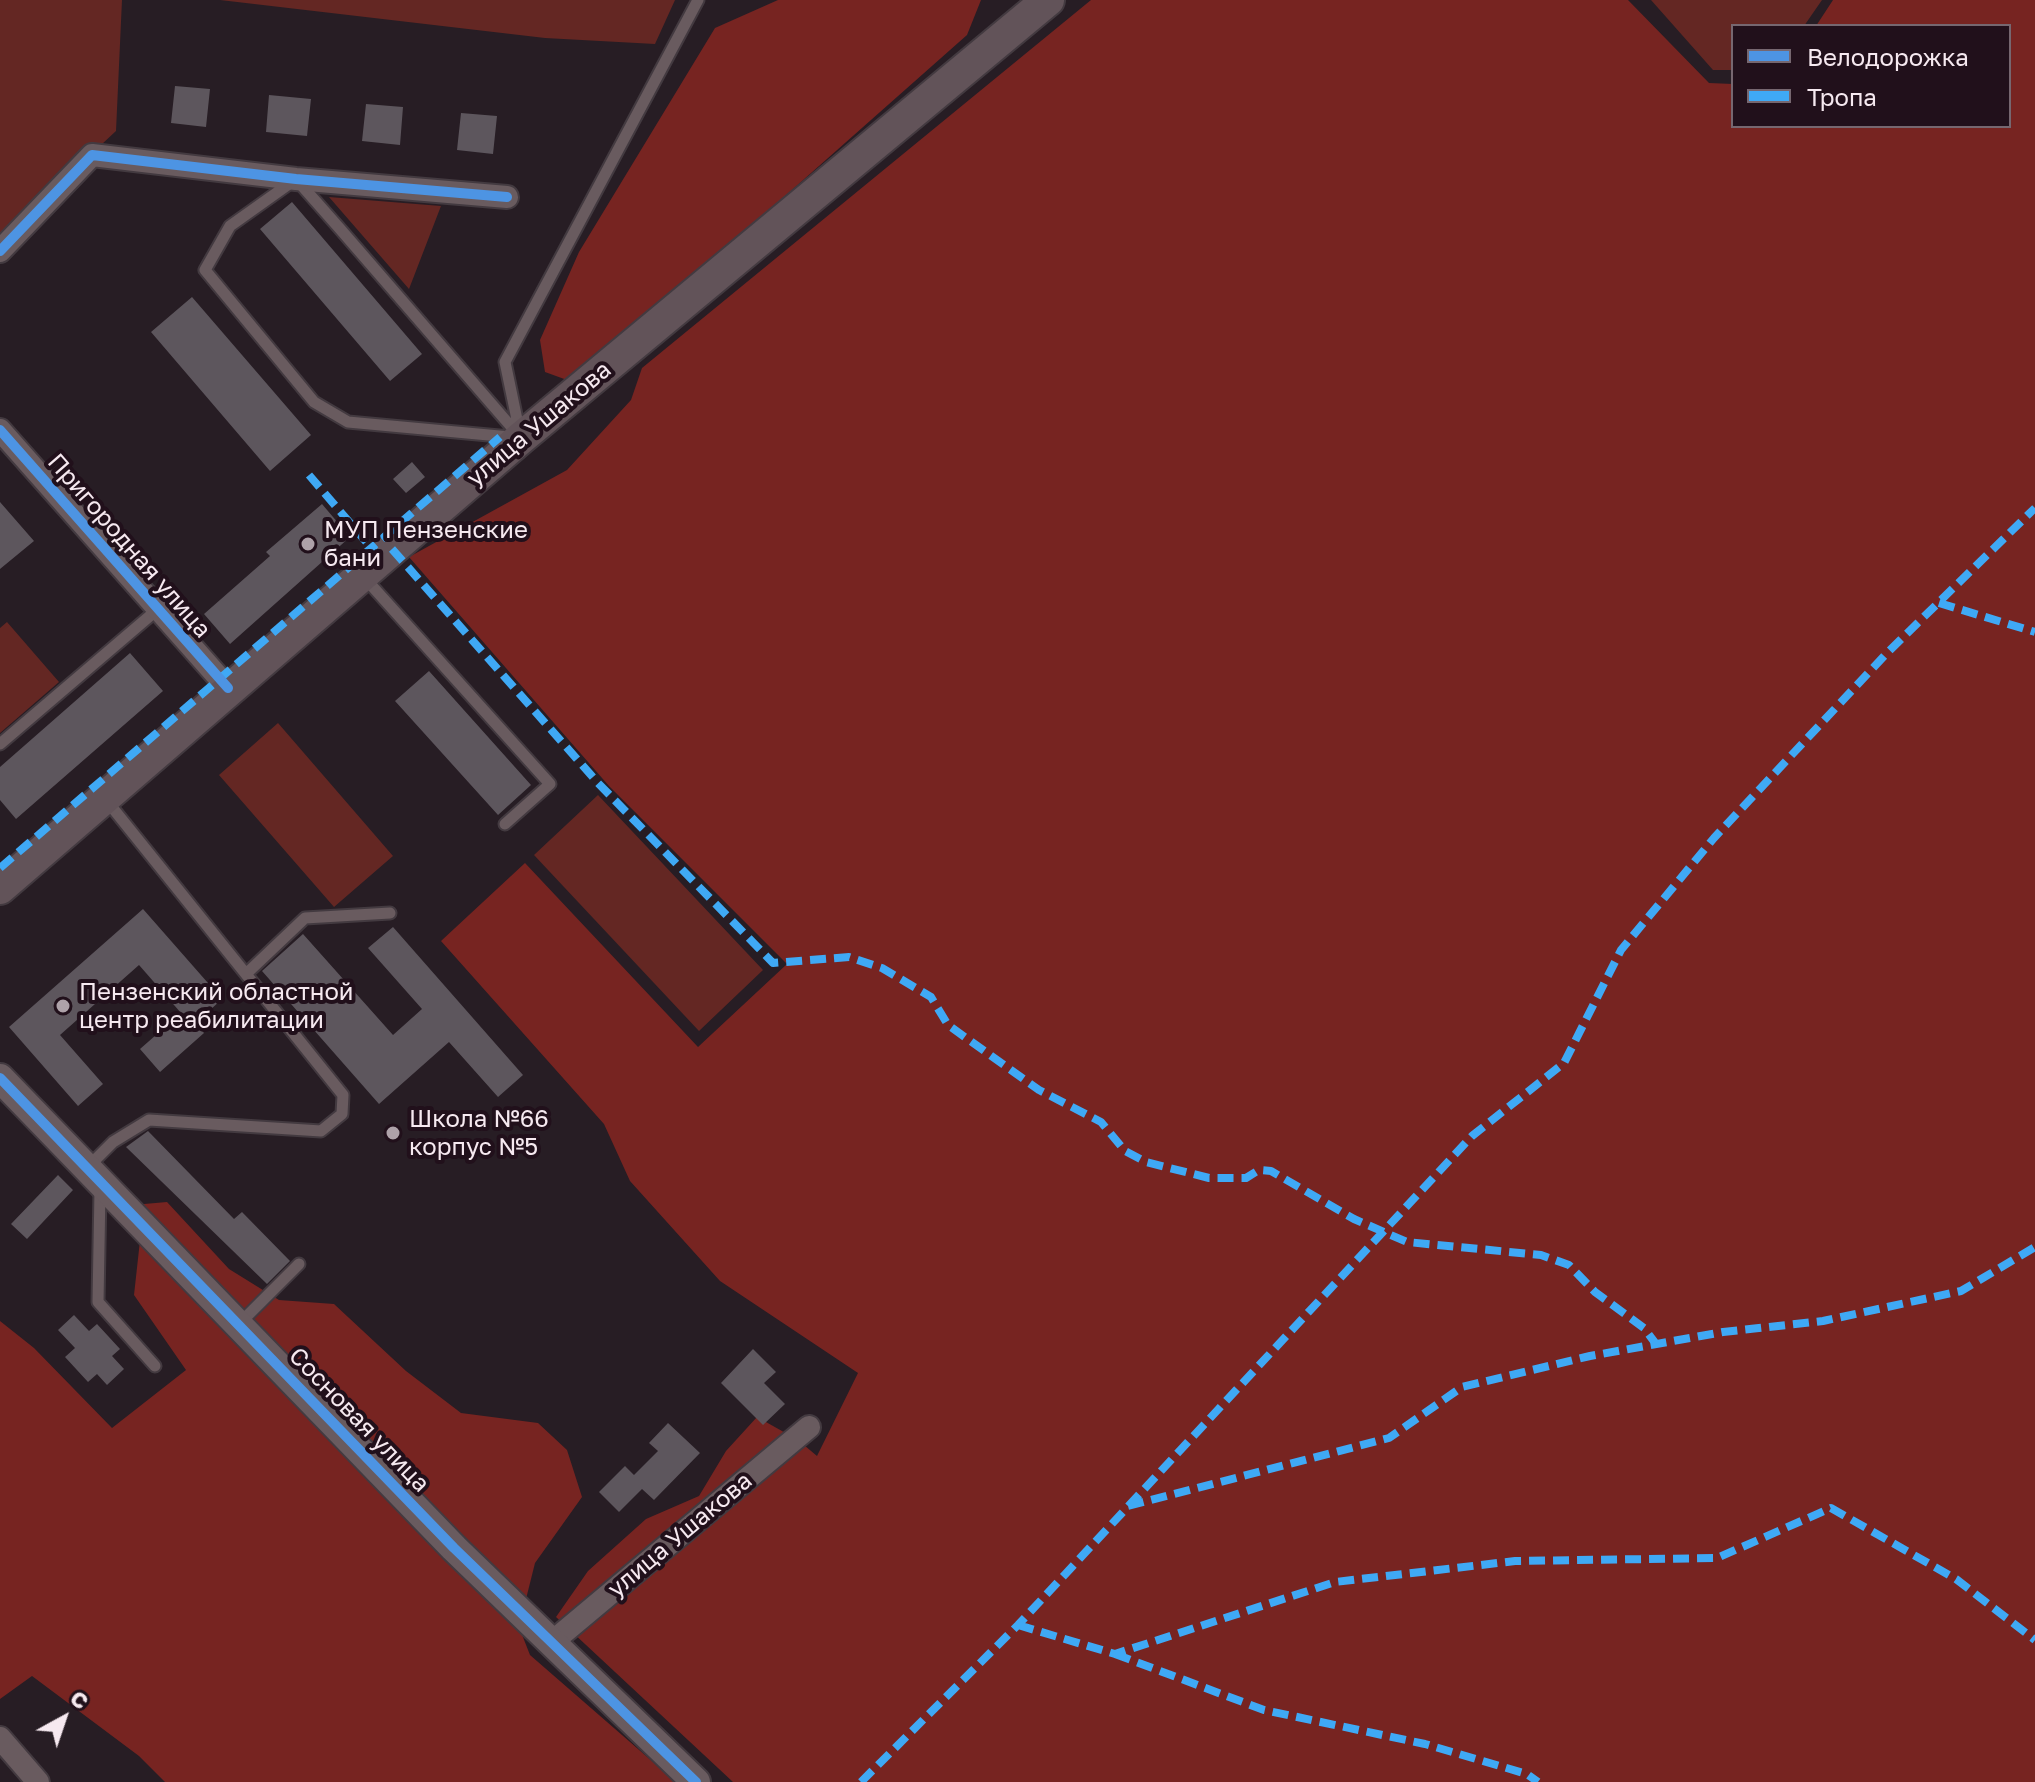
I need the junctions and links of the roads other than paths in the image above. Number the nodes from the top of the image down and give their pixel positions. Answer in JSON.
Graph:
{"nodes":[{"id":1,"x":698,"y":0,"type":"edge"},
{"id":2,"x":1048,"y":0,"type":"edge"},
{"id":3,"x":296,"y":179,"type":"junction"},
{"id":4,"x":507,"y":197,"type":"dead end"},
{"id":5,"x":0,"y":251,"type":"edge"},
{"id":6,"x":0,"y":430,"type":"edge"},
{"id":7,"x":521,"y":438,"type":"junction"},
{"id":8,"x":361,"y":574,"type":"junction"},
{"id":9,"x":158,"y":609,"type":"junction"},
{"id":10,"x":228,"y":688,"type":"junction"},
{"id":11,"x":0,"y":744,"type":"edge"},
{"id":12,"x":104,"y":797,"type":"junction"},
{"id":13,"x":505,"y":824,"type":"dead end"},
{"id":14,"x":0,"y":888,"type":"edge"},
{"id":15,"x":390,"y":913,"type":"dead end"},
{"id":16,"x":246,"y":974,"type":"junction"},
{"id":17,"x":0,"y":1078,"type":"edge"},
{"id":18,"x":94,"y":1175,"type":"junction"},
{"id":19,"x":299,"y":1264,"type":"dead end"},
{"id":20,"x":239,"y":1324,"type":"junction"},
{"id":21,"x":155,"y":1366,"type":"dead end"},
{"id":22,"x":809,"y":1427,"type":"dead end"},
{"id":23,"x":551,"y":1643,"type":"junction"},
{"id":24,"x":0,"y":1738,"type":"edge"},
{"id":25,"x":33,"y":1781,"type":"edge"},
{"id":26,"x":696,"y":1782,"type":"edge"}],
"edges":[{"from":1,"to":7,"type":"lane"},
{"from":2,"to":7,"type":"main road","name":"улица Ушакова"},
{"from":3,"to":4,"type":"street"},
{"from":3,"to":5,"type":"street"},
{"from":3,"to":7,"type":"lane"},
{"from":3,"to":7,"type":"lane"},
{"from":6,"to":9,"type":"street","name":"Пригородная улица"},
{"from":7,"to":8,"type":"main road","name":"улица Ушакова"},
{"from":8,"to":10,"type":"main road","name":"улица Ушакова"},
{"from":8,"to":13,"type":"lane"},
{"from":9,"to":10,"type":"street","name":"Пригородная улица"},
{"from":9,"to":11,"type":"lane"},
{"from":10,"to":12,"type":"main road","name":"улица Ушакова"},
{"from":12,"to":14,"type":"main road","name":"улица Ушакова"},
{"from":12,"to":16,"type":"lane"},
{"from":15,"to":16,"type":"lane"},
{"from":16,"to":18,"type":"lane"},
{"from":17,"to":18,"type":"street","name":"Сосновая улица"},
{"from":18,"to":20,"type":"street","name":"Сосновая улица"},
{"from":18,"to":21,"type":"lane"},
{"from":19,"to":20,"type":"lane"},
{"from":20,"to":23,"type":"street","name":"Сосновая улица"},
{"from":22,"to":23,"type":"street","name":"улица Ушакова"},
{"from":23,"to":26,"type":"street","name":"Сосновая улица"},
{"from":24,"to":25,"type":"street"}]}
